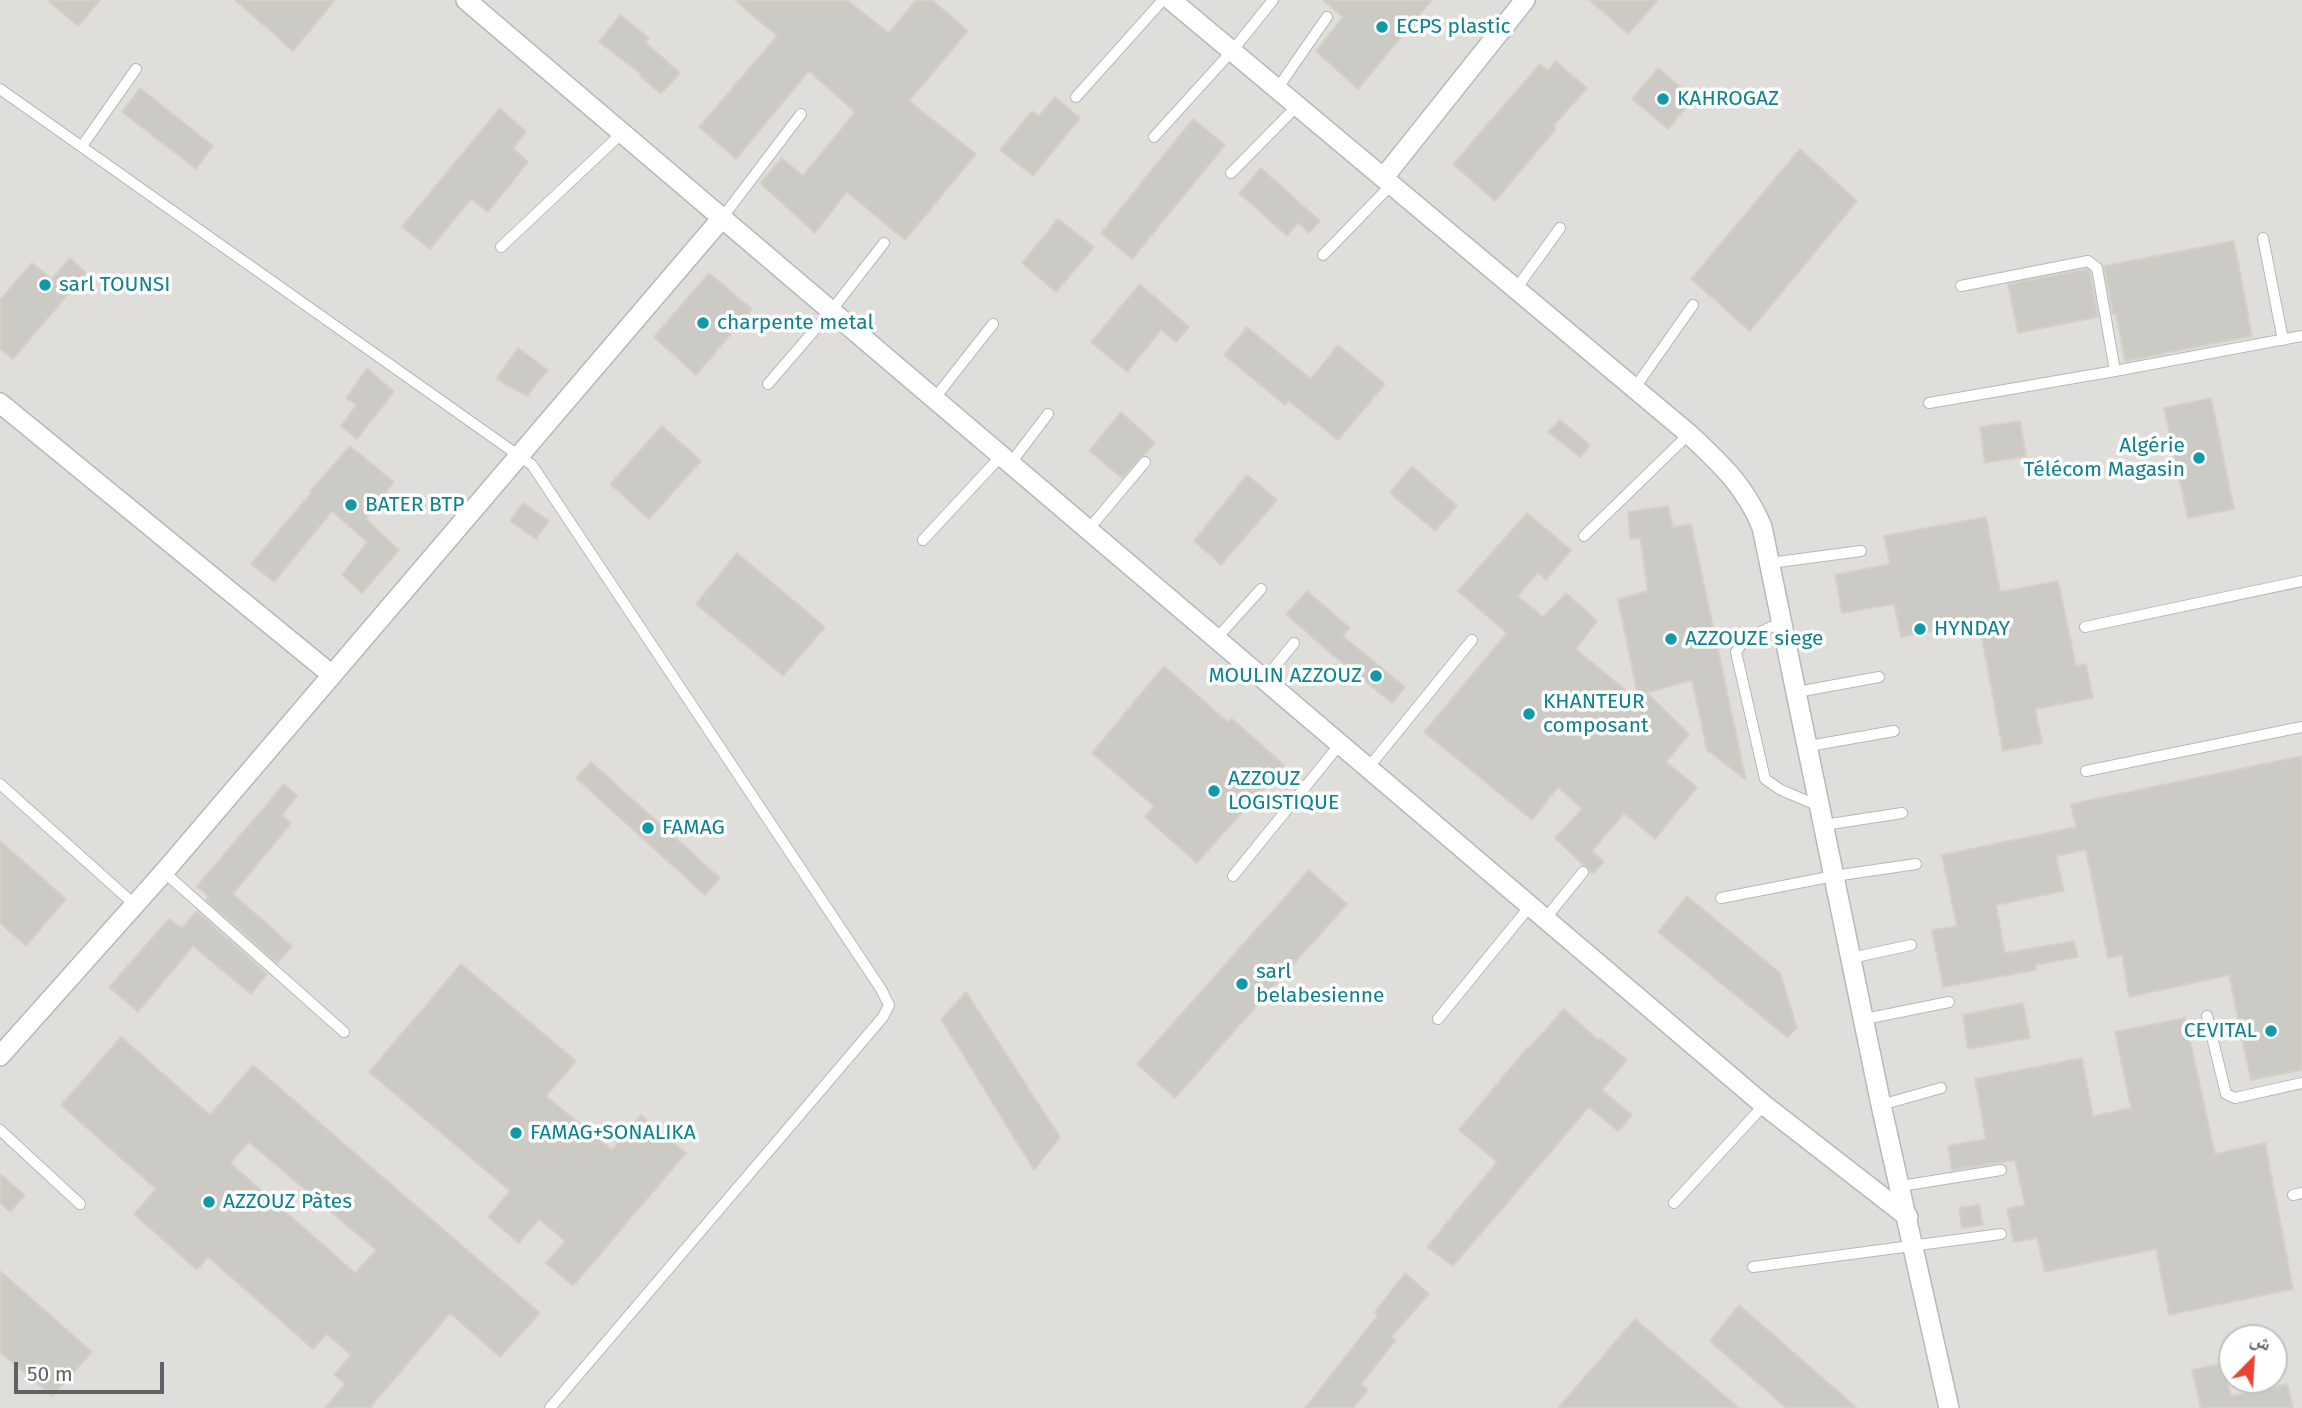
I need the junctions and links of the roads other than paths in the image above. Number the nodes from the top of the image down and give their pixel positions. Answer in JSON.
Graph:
{"nodes":[{"id":1,"x":466,"y":0,"type":"edge"},
{"id":2,"x":1163,"y":0,"type":"edge"},
{"id":3,"x":1171,"y":0,"type":"edge"},
{"id":4,"x":1273,"y":0,"type":"edge"},
{"id":5,"x":1525,"y":0,"type":"edge"},
{"id":6,"x":1326,"y":17,"type":"dead end"},
{"id":7,"x":1232,"y":51,"type":"junction"},
{"id":8,"x":136,"y":69,"type":"dead end"},
{"id":9,"x":0,"y":89,"type":"edge"},
{"id":10,"x":1277,"y":89,"type":"junction"},
{"id":11,"x":1076,"y":97,"type":"dead end"},
{"id":12,"x":1297,"y":106,"type":"junction"},
{"id":13,"x":801,"y":114,"type":"dead end"},
{"id":14,"x":622,"y":133,"type":"junction"},
{"id":15,"x":1154,"y":137,"type":"dead end"},
{"id":16,"x":82,"y":146,"type":"junction"},
{"id":17,"x":1231,"y":173,"type":"dead end"},
{"id":18,"x":1388,"y":181,"type":"junction"},
{"id":19,"x":722,"y":218,"type":"junction"},
{"id":20,"x":1560,"y":228,"type":"dead end"},
{"id":21,"x":2263,"y":238,"type":"dead end"},
{"id":22,"x":884,"y":243,"type":"dead end"},
{"id":23,"x":501,"y":247,"type":"dead end"},
{"id":24,"x":1323,"y":255,"type":"dead end"},
{"id":25,"x":1961,"y":286,"type":"dead end"},
{"id":26,"x":1516,"y":289,"type":"junction"},
{"id":27,"x":1693,"y":305,"type":"dead end"},
{"id":28,"x":831,"y":311,"type":"junction"},
{"id":29,"x":993,"y":324,"type":"dead end"},
{"id":30,"x":2302,"y":335,"type":"edge"},
{"id":31,"x":2283,"y":340,"type":"junction"},
{"id":32,"x":2115,"y":371,"type":"junction"},
{"id":33,"x":768,"y":384,"type":"dead end"},
{"id":34,"x":1634,"y":389,"type":"junction"},
{"id":35,"x":934,"y":399,"type":"junction"},
{"id":36,"x":0,"y":403,"type":"edge"},
{"id":37,"x":1930,"y":403,"type":"dead end"},
{"id":38,"x":1048,"y":414,"type":"dead end"},
{"id":39,"x":1689,"y":434,"type":"junction"},
{"id":40,"x":520,"y":455,"type":"junction"},
{"id":41,"x":1006,"y":460,"type":"junction"},
{"id":42,"x":1145,"y":462,"type":"dead end"},
{"id":43,"x":1088,"y":530,"type":"junction"},
{"id":44,"x":1584,"y":536,"type":"dead end"},
{"id":45,"x":923,"y":540,"type":"dead end"},
{"id":46,"x":1861,"y":551,"type":"dead end"},
{"id":47,"x":1770,"y":563,"type":"junction"},
{"id":48,"x":2302,"y":581,"type":"edge"},
{"id":49,"x":1261,"y":589,"type":"dead end"},
{"id":50,"x":1782,"y":621,"type":"junction"},
{"id":51,"x":2085,"y":627,"type":"dead end"},
{"id":52,"x":1216,"y":639,"type":"junction"},
{"id":53,"x":1472,"y":640,"type":"dead end"},
{"id":54,"x":1294,"y":643,"type":"dead end"},
{"id":55,"x":332,"y":675,"type":"junction"},
{"id":56,"x":1879,"y":677,"type":"dead end"},
{"id":57,"x":1264,"y":680,"type":"junction"},
{"id":58,"x":1797,"y":692,"type":"junction"},
{"id":59,"x":2302,"y":727,"type":"edge"},
{"id":60,"x":1895,"y":731,"type":"dead end"},
{"id":61,"x":1340,"y":744,"type":"junction"},
{"id":62,"x":1809,"y":746,"type":"junction"},
{"id":63,"x":1368,"y":768,"type":"junction"},
{"id":64,"x":2086,"y":771,"type":"dead end"},
{"id":65,"x":0,"y":784,"type":"edge"},
{"id":66,"x":1902,"y":813,"type":"dead end"},
{"id":67,"x":1823,"y":816,"type":"junction"},
{"id":68,"x":1916,"y":864,"type":"dead end"},
{"id":69,"x":164,"y":872,"type":"junction"},
{"id":70,"x":1583,"y":872,"type":"dead end"},
{"id":71,"x":1233,"y":876,"type":"dead end"},
{"id":72,"x":1834,"y":876,"type":"junction"},
{"id":73,"x":1721,"y":898,"type":"dead end"},
{"id":74,"x":135,"y":905,"type":"junction"},
{"id":75,"x":1538,"y":912,"type":"junction"},
{"id":76,"x":1911,"y":945,"type":"dead end"},
{"id":77,"x":1851,"y":958,"type":"junction"},
{"id":78,"x":1949,"y":1002,"type":"dead end"},
{"id":79,"x":2207,"y":1016,"type":"dead end"},
{"id":80,"x":1437,"y":1019,"type":"dead end"},
{"id":81,"x":1865,"y":1019,"type":"junction"},
{"id":82,"x":344,"y":1032,"type":"dead end"},
{"id":83,"x":0,"y":1056,"type":"edge"},
{"id":84,"x":2302,"y":1083,"type":"edge"},
{"id":85,"x":1941,"y":1088,"type":"dead end"},
{"id":86,"x":1764,"y":1105,"type":"junction"},
{"id":87,"x":1881,"y":1105,"type":"junction"},
{"id":88,"x":0,"y":1130,"type":"edge"},
{"id":89,"x":2001,"y":1171,"type":"dead end"},
{"id":90,"x":1900,"y":1186,"type":"junction"},
{"id":91,"x":1674,"y":1203,"type":"dead end"},
{"id":92,"x":80,"y":1204,"type":"dead end"},
{"id":93,"x":1908,"y":1217,"type":"junction"},
{"id":94,"x":2001,"y":1234,"type":"dead end"},
{"id":95,"x":1914,"y":1245,"type":"junction"},
{"id":96,"x":1753,"y":1267,"type":"dead end"},
{"id":97,"x":550,"y":1408,"type":"edge"},
{"id":98,"x":1949,"y":1408,"type":"edge"}],
"edges":[{"from":1,"to":14,"type":"street"},
{"from":2,"to":11,"type":"lane"},
{"from":3,"to":7,"type":"street"},
{"from":4,"to":7,"type":"lane"},
{"from":5,"to":18,"type":"street"},
{"from":6,"to":10,"type":"lane"},
{"from":7,"to":10,"type":"street"},
{"from":7,"to":15,"type":"lane"},
{"from":8,"to":16,"type":"lane"},
{"from":9,"to":16,"type":"lane"},
{"from":10,"to":12,"type":"street"},
{"from":12,"to":17,"type":"lane"},
{"from":12,"to":18,"type":"street"},
{"from":13,"to":19,"type":"lane"},
{"from":14,"to":19,"type":"street"},
{"from":14,"to":23,"type":"lane"},
{"from":16,"to":40,"type":"lane"},
{"from":18,"to":24,"type":"lane"},
{"from":18,"to":26,"type":"street"},
{"from":19,"to":28,"type":"street"},
{"from":19,"to":40,"type":"street"},
{"from":20,"to":26,"type":"lane"},
{"from":21,"to":31,"type":"lane"},
{"from":22,"to":28,"type":"lane"},
{"from":25,"to":32,"type":"lane"},
{"from":26,"to":34,"type":"street"},
{"from":27,"to":34,"type":"lane"},
{"from":28,"to":33,"type":"lane"},
{"from":28,"to":35,"type":"street"},
{"from":29,"to":35,"type":"lane"},
{"from":30,"to":31,"type":"lane"},
{"from":31,"to":32,"type":"lane"},
{"from":32,"to":37,"type":"lane"},
{"from":34,"to":39,"type":"street"},
{"from":35,"to":41,"type":"street"},
{"from":36,"to":55,"type":"street"},
{"from":38,"to":41,"type":"lane"},
{"from":39,"to":44,"type":"lane"},
{"from":39,"to":47,"type":"street"},
{"from":40,"to":55,"type":"street"},
{"from":40,"to":97,"type":"lane"},
{"from":41,"to":43,"type":"street"},
{"from":41,"to":45,"type":"lane"},
{"from":42,"to":43,"type":"lane"},
{"from":43,"to":52,"type":"street"},
{"from":46,"to":47,"type":"lane"},
{"from":47,"to":50,"type":"street"},
{"from":48,"to":51,"type":"lane"},
{"from":49,"to":52,"type":"lane"},
{"from":50,"to":58,"type":"street"},
{"from":50,"to":67,"type":"lane"},
{"from":52,"to":57,"type":"street"},
{"from":53,"to":63,"type":"lane"},
{"from":54,"to":57,"type":"lane"},
{"from":55,"to":69,"type":"street"},
{"from":56,"to":58,"type":"lane"},
{"from":57,"to":61,"type":"street"},
{"from":58,"to":62,"type":"street"},
{"from":59,"to":64,"type":"lane"},
{"from":60,"to":62,"type":"lane"},
{"from":61,"to":63,"type":"street"},
{"from":61,"to":71,"type":"lane"},
{"from":62,"to":67,"type":"street"},
{"from":63,"to":75,"type":"street"},
{"from":65,"to":74,"type":"lane"},
{"from":66,"to":67,"type":"lane"},
{"from":67,"to":72,"type":"street"},
{"from":68,"to":72,"type":"lane"},
{"from":69,"to":74,"type":"street"},
{"from":69,"to":82,"type":"lane"},
{"from":70,"to":75,"type":"lane"},
{"from":72,"to":73,"type":"lane"},
{"from":72,"to":77,"type":"street"},
{"from":74,"to":83,"type":"street"},
{"from":75,"to":80,"type":"lane"},
{"from":75,"to":86,"type":"street"},
{"from":76,"to":77,"type":"lane"},
{"from":77,"to":81,"type":"street"},
{"from":78,"to":81,"type":"lane"},
{"from":79,"to":84,"type":"lane"},
{"from":81,"to":87,"type":"street"},
{"from":85,"to":87,"type":"lane"},
{"from":86,"to":91,"type":"lane"},
{"from":86,"to":93,"type":"street"},
{"from":87,"to":90,"type":"street"},
{"from":88,"to":92,"type":"lane"},
{"from":89,"to":90,"type":"lane"},
{"from":90,"to":93,"type":"street"},
{"from":93,"to":95,"type":"street"},
{"from":94,"to":95,"type":"lane"},
{"from":95,"to":96,"type":"lane"},
{"from":95,"to":98,"type":"street"}]}
